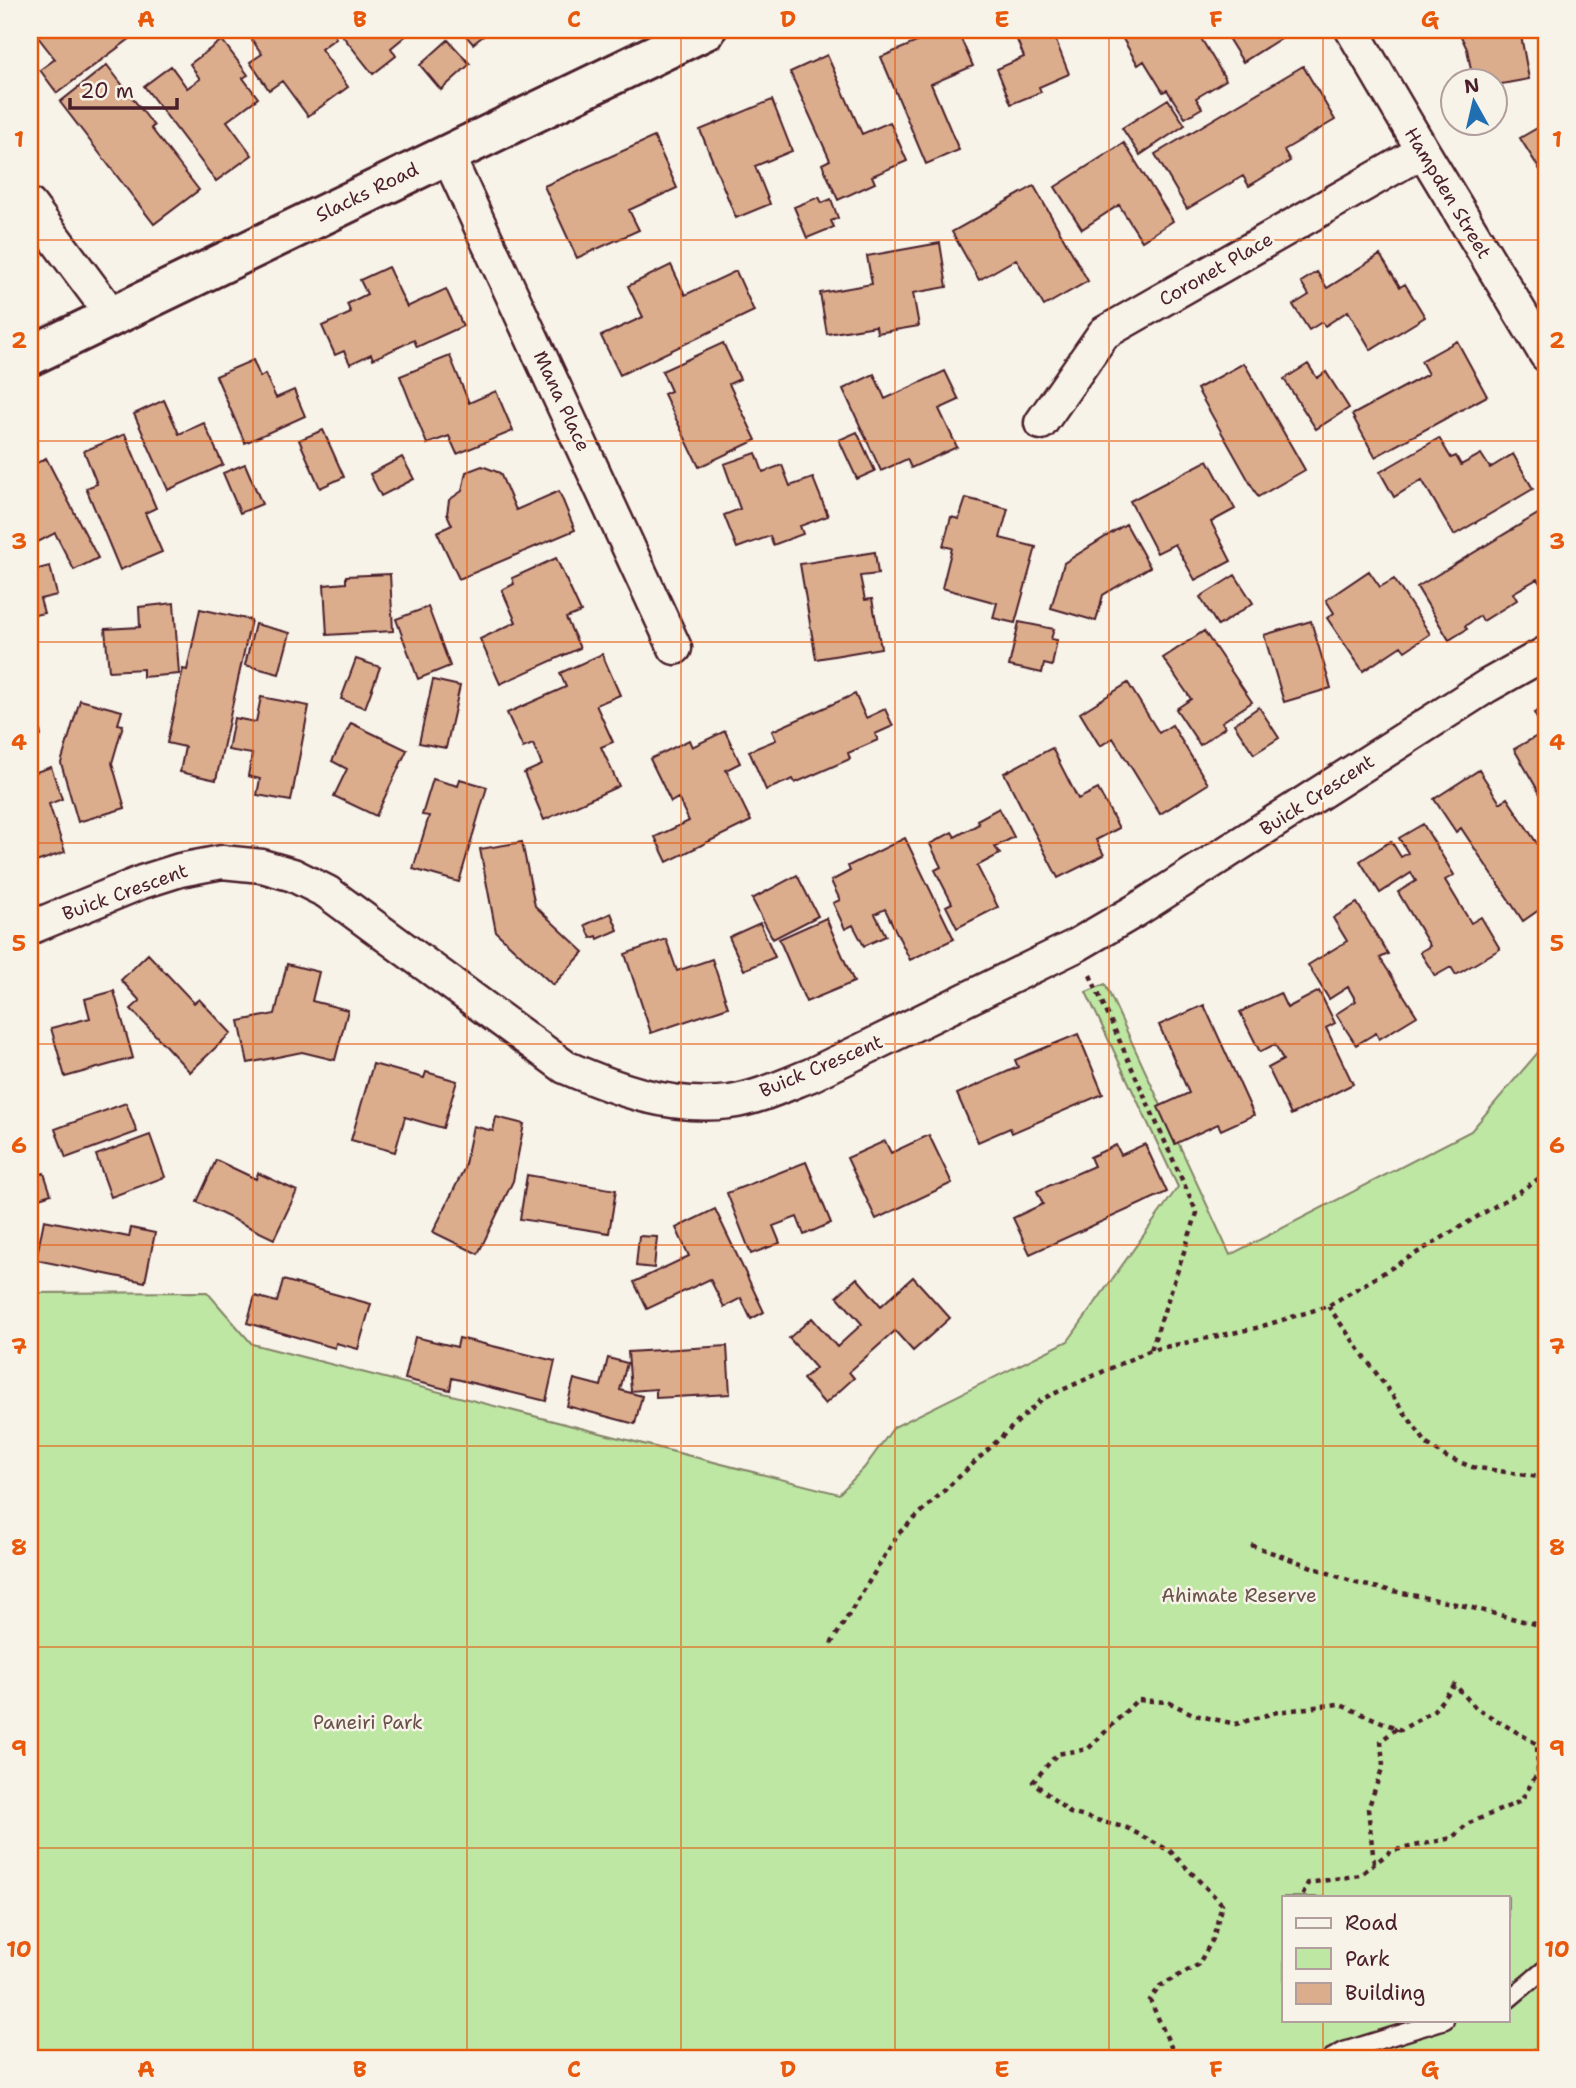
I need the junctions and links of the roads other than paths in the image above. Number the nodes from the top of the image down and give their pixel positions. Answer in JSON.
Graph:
{"nodes":[{"id":1,"x":706,"y":30,"type":"edge"},
{"id":2,"x":1352,"y":30,"type":"edge"},
{"id":3,"x":1423,"y":151,"type":"junction"},
{"id":4,"x":447,"y":154,"type":"junction"},
{"id":5,"x":30,"y":205,"type":"edge"},
{"id":6,"x":112,"y":315,"type":"junction"},
{"id":7,"x":1546,"y":355,"type":"edge"},
{"id":8,"x":30,"y":356,"type":"edge"},
{"id":9,"x":1041,"y":423,"type":"dead end"},
{"id":10,"x":675,"y":648,"type":"dead end"},
{"id":11,"x":1546,"y":653,"type":"edge"},
{"id":12,"x":30,"y":928,"type":"edge"},
{"id":13,"x":1546,"y":1968,"type":"edge"},
{"id":14,"x":1510,"y":1998,"type":"edge"},
{"id":15,"x":1438,"y":2022,"type":"edge"},
{"id":16,"x":1331,"y":2058,"type":"edge"}],
"edges":[{"from":1,"to":4,"type":"street","name":"Slacks Road"},
{"from":2,"to":3,"type":"street","name":"Hampden Street"},
{"from":3,"to":7,"type":"street","name":"Hampden Street"},
{"from":3,"to":9,"type":"street","name":"Coronet Place"},
{"from":4,"to":6,"type":"street","name":"Slacks Road"},
{"from":4,"to":10,"type":"street","name":"Mana Place"},
{"from":5,"to":6,"type":"street"},
{"from":6,"to":8,"type":"street","name":"Slacks Road"},
{"from":11,"to":12,"type":"street","name":"Buick Crescent"},
{"from":13,"to":14,"type":"lane"},
{"from":15,"to":16,"type":"lane"}]}
